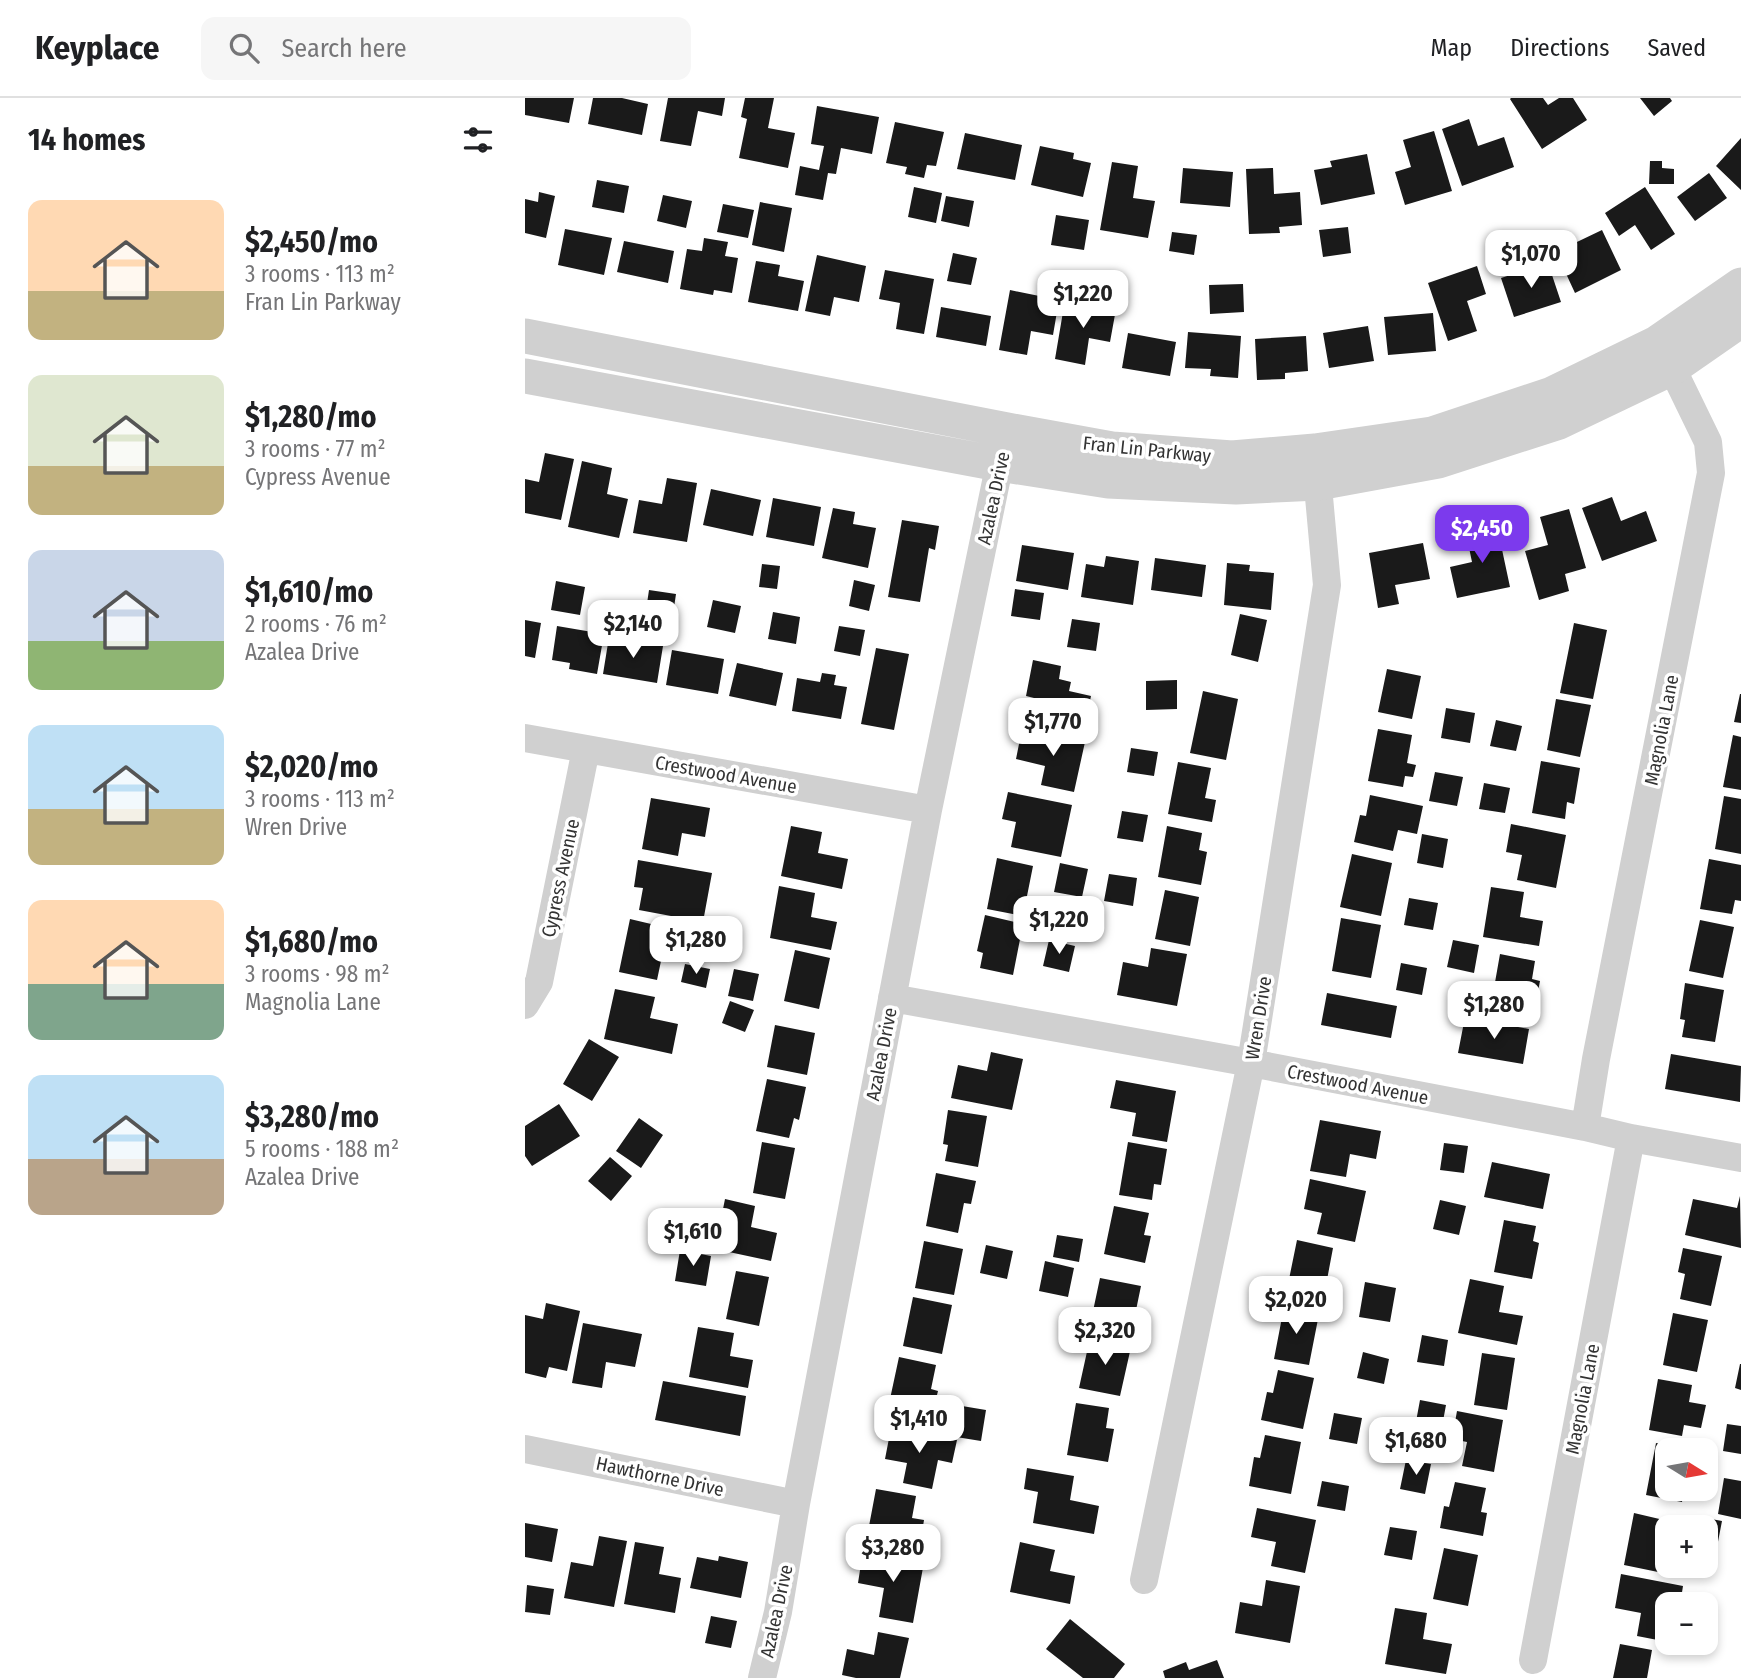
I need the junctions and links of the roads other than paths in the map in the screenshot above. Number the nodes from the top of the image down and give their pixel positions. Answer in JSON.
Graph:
{"nodes":[{"id":1,"x":1741,"y":285,"type":"edge"},
{"id":2,"x":1741,"y":320,"type":"edge"},
{"id":3,"x":525,"y":336,"type":"edge"},
{"id":4,"x":1665,"y":355,"type":"junction"},
{"id":5,"x":525,"y":376,"type":"edge"},
{"id":6,"x":1007,"y":430,"type":"junction"},
{"id":7,"x":999,"y":464,"type":"junction"},
{"id":8,"x":1317,"y":467,"type":"junction"},
{"id":9,"x":525,"y":738,"type":"edge"},
{"id":10,"x":586,"y":749,"type":"junction"},
{"id":11,"x":928,"y":810,"type":"junction"},
{"id":12,"x":892,"y":998,"type":"junction"},
{"id":13,"x":525,"y":1005,"type":"edge"},
{"id":14,"x":1251,"y":1063,"type":"junction"},
{"id":15,"x":1585,"y":1127,"type":"junction"},
{"id":16,"x":1631,"y":1138,"type":"junction"},
{"id":17,"x":1741,"y":1158,"type":"edge"},
{"id":18,"x":525,"y":1448,"type":"edge"},
{"id":19,"x":796,"y":1504,"type":"junction"},
{"id":20,"x":1144,"y":1580,"type":"dead end"},
{"id":21,"x":1533,"y":1660,"type":"dead end"},
{"id":22,"x":762,"y":1678,"type":"edge"}],
"edges":[{"from":1,"to":4,"type":"street","name":"Fran Lin Parkway"},
{"from":2,"to":4,"type":"street","name":"Fran Lin Parkway"},
{"from":3,"to":6,"type":"street","name":"Fran Lin Parkway"},
{"from":4,"to":8,"type":"street","name":"Fran Lin Parkway"},
{"from":4,"to":15,"type":"street","name":"Magnolia Lane"},
{"from":5,"to":7,"type":"street","name":"Fran Lin Parkway"},
{"from":6,"to":7,"type":"street","name":"Azalea Drive"},
{"from":6,"to":8,"type":"street","name":"Fran Lin Parkway"},
{"from":7,"to":8,"type":"street","name":"Fran Lin Parkway"},
{"from":7,"to":11,"type":"street","name":"Azalea Drive"},
{"from":8,"to":14,"type":"street","name":"Wren Drive"},
{"from":9,"to":10,"type":"street","name":"Crestwood Avenue"},
{"from":10,"to":11,"type":"street","name":"Crestwood Avenue"},
{"from":10,"to":13,"type":"street","name":"Cypress Avenue"},
{"from":11,"to":12,"type":"street","name":"Azalea Drive"},
{"from":12,"to":14,"type":"street","name":"Crestwood Avenue"},
{"from":12,"to":19,"type":"street","name":"Azalea Drive"},
{"from":14,"to":15,"type":"street","name":"Crestwood Avenue"},
{"from":14,"to":20,"type":"street","name":"Wren Drive"},
{"from":15,"to":16,"type":"street","name":"Crestwood Avenue"},
{"from":16,"to":17,"type":"street","name":"Crestwood Avenue"},
{"from":16,"to":21,"type":"street","name":"Magnolia Lane"},
{"from":18,"to":19,"type":"street","name":"Hawthorne Drive"},
{"from":19,"to":22,"type":"street","name":"Azalea Drive"}]}
